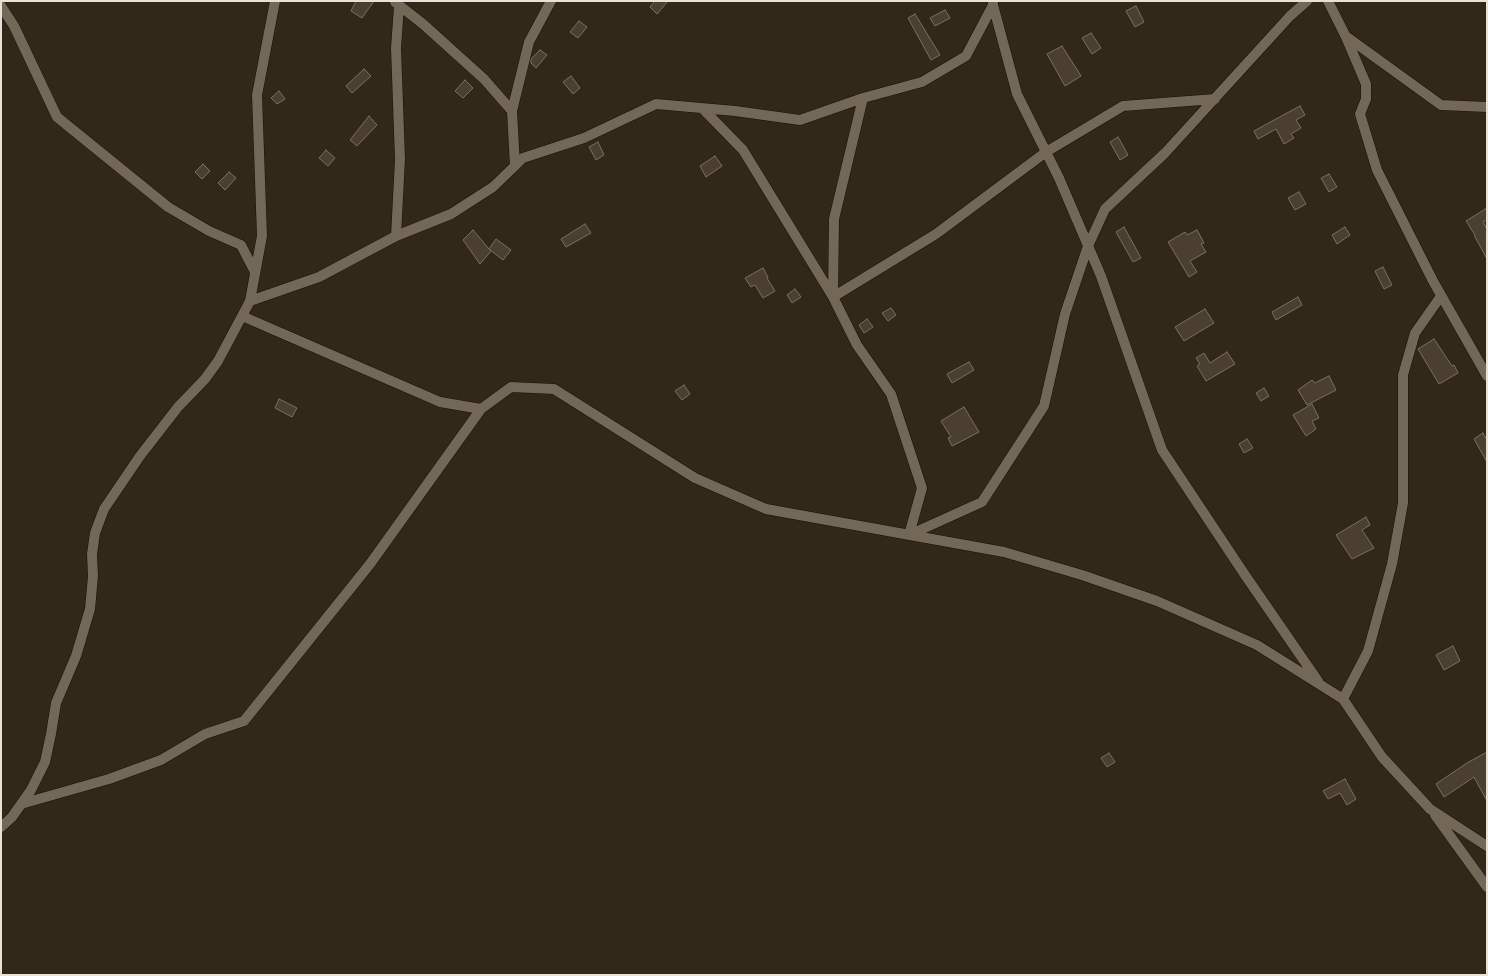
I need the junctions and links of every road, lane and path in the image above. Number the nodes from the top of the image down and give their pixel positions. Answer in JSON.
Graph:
{"nodes":[{"id":1,"x":275,"y":1,"type":"edge"},
{"id":2,"x":551,"y":1,"type":"edge"},
{"id":3,"x":1307,"y":1,"type":"edge"},
{"id":4,"x":1328,"y":1,"type":"edge"},
{"id":5,"x":396,"y":3,"type":"edge"},
{"id":6,"x":993,"y":3,"type":"edge"},
{"id":7,"x":1,"y":6,"type":"edge"},
{"id":8,"x":1346,"y":37,"type":"junction"},
{"id":9,"x":863,"y":98,"type":"junction"},
{"id":10,"x":1215,"y":99,"type":"junction"},
{"id":11,"x":1487,"y":107,"type":"edge"},
{"id":12,"x":702,"y":108,"type":"junction"},
{"id":13,"x":512,"y":111,"type":"junction"},
{"id":14,"x":1046,"y":152,"type":"junction"},
{"id":15,"x":515,"y":166,"type":"junction"},
{"id":16,"x":396,"y":236,"type":"junction"},
{"id":17,"x":1088,"y":246,"type":"junction"},
{"id":18,"x":255,"y":272,"type":"junction"},
{"id":19,"x":1441,"y":296,"type":"junction"},
{"id":20,"x":833,"y":297,"type":"junction"},
{"id":21,"x":250,"y":301,"type":"junction"},
{"id":22,"x":242,"y":316,"type":"junction"},
{"id":23,"x":1487,"y":376,"type":"edge"},
{"id":24,"x":481,"y":410,"type":"junction"},
{"id":25,"x":909,"y":535,"type":"junction"},
{"id":26,"x":1322,"y":686,"type":"junction"},
{"id":27,"x":1343,"y":699,"type":"junction"},
{"id":28,"x":21,"y":804,"type":"junction"},
{"id":29,"x":1430,"y":809,"type":"junction"},
{"id":30,"x":1,"y":827,"type":"edge"},
{"id":31,"x":1487,"y":846,"type":"edge"},
{"id":32,"x":1487,"y":886,"type":"edge"}],
"edges":[{"from":1,"to":18,"type":"street"},
{"from":2,"to":13,"type":"street"},
{"from":3,"to":10,"type":"street"},
{"from":4,"to":8,"type":"street"},
{"from":5,"to":13,"type":"street"},
{"from":5,"to":16,"type":"street"},
{"from":6,"to":9,"type":"street"},
{"from":6,"to":14,"type":"street"},
{"from":7,"to":18,"type":"street"},
{"from":8,"to":11,"type":"street"},
{"from":8,"to":19,"type":"street"},
{"from":9,"to":12,"type":"street"},
{"from":9,"to":20,"type":"street"},
{"from":10,"to":14,"type":"street"},
{"from":10,"to":17,"type":"street"},
{"from":12,"to":15,"type":"street"},
{"from":12,"to":20,"type":"street"},
{"from":13,"to":15,"type":"street"},
{"from":14,"to":17,"type":"street"},
{"from":14,"to":20,"type":"street"},
{"from":15,"to":16,"type":"street"},
{"from":16,"to":21,"type":"street"},
{"from":17,"to":25,"type":"street"},
{"from":17,"to":26,"type":"street"},
{"from":18,"to":21,"type":"street"},
{"from":19,"to":23,"type":"street"},
{"from":19,"to":27,"type":"street"},
{"from":20,"to":25,"type":"street"},
{"from":21,"to":22,"type":"street"},
{"from":22,"to":24,"type":"street"},
{"from":22,"to":28,"type":"street"},
{"from":24,"to":25,"type":"street"},
{"from":24,"to":28,"type":"street"},
{"from":25,"to":26,"type":"street"},
{"from":26,"to":27,"type":"street"},
{"from":27,"to":29,"type":"street"},
{"from":28,"to":30,"type":"street"},
{"from":29,"to":31,"type":"street"},
{"from":29,"to":32,"type":"street"}]}
